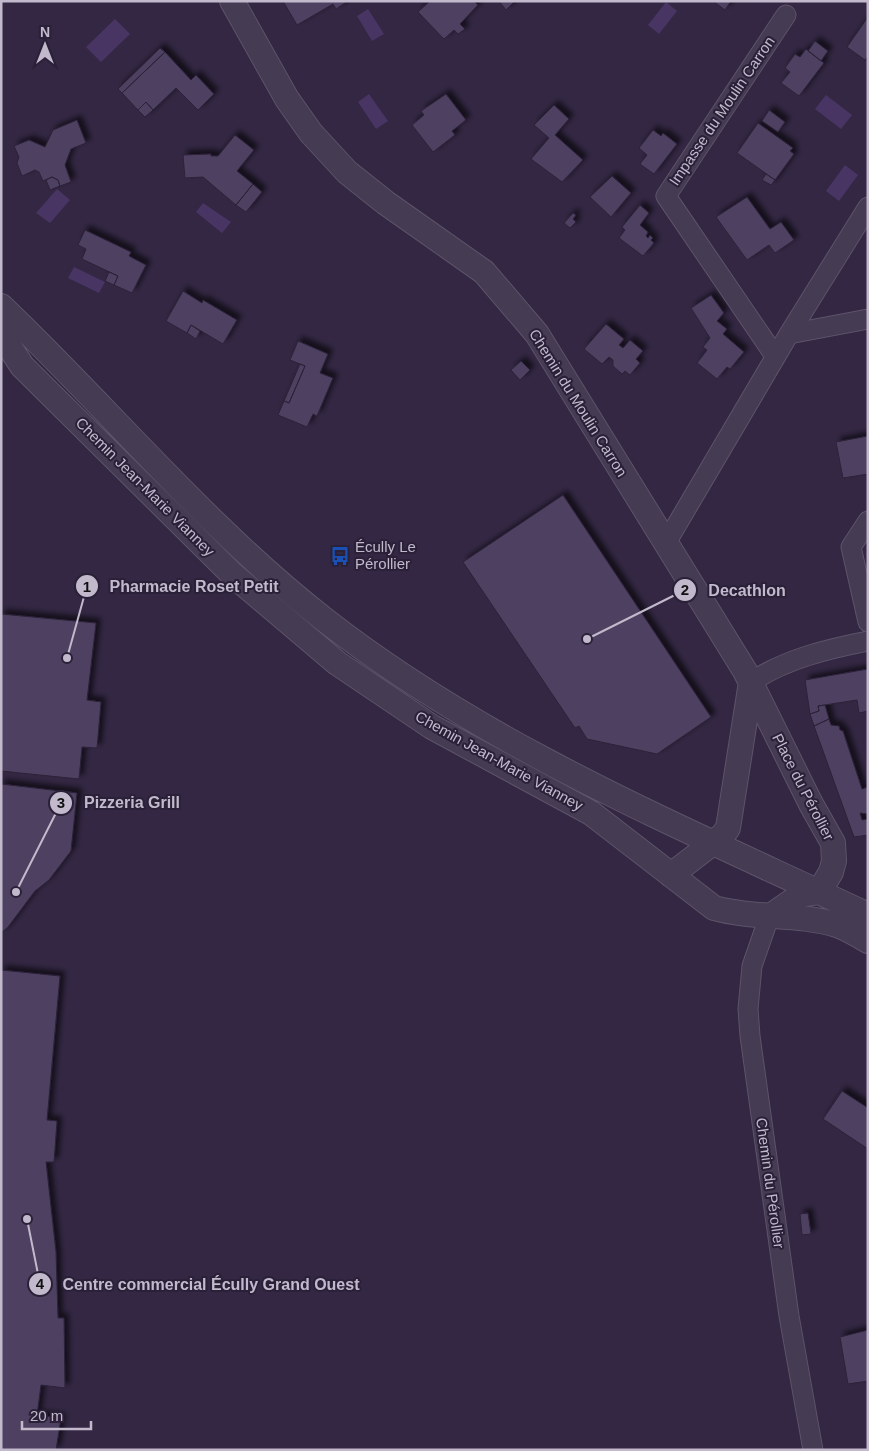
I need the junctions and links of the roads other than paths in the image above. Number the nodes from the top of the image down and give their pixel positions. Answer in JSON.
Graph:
{"nodes":[{"id":1,"x":232,"y":1,"type":"edge"},
{"id":2,"x":786,"y":15,"type":"dead end"},
{"id":3,"x":868,"y":207,"type":"edge"},
{"id":4,"x":1,"y":306,"type":"edge"},
{"id":5,"x":868,"y":319,"type":"edge"},
{"id":6,"x":1,"y":334,"type":"edge"},
{"id":7,"x":789,"y":334,"type":"junction"},
{"id":8,"x":775,"y":356,"type":"junction"},
{"id":9,"x":868,"y":521,"type":"edge"},
{"id":10,"x":224,"y":530,"type":"junction"},
{"id":11,"x":666,"y":543,"type":"junction"},
{"id":12,"x":205,"y":547,"type":"junction"},
{"id":13,"x":251,"y":558,"type":"junction"},
{"id":14,"x":233,"y":575,"type":"junction"},
{"id":15,"x":868,"y":622,"type":"edge"},
{"id":16,"x":868,"y":641,"type":"edge"},
{"id":17,"x":751,"y":682,"type":"junction"},
{"id":18,"x":711,"y":843,"type":"junction"},
{"id":19,"x":671,"y":875,"type":"junction"},
{"id":20,"x":819,"y":892,"type":"junction"},
{"id":21,"x":868,"y":916,"type":"edge"},
{"id":22,"x":770,"y":917,"type":"junction"},
{"id":23,"x":868,"y":941,"type":"edge"},
{"id":24,"x":813,"y":1450,"type":"edge"}],
"edges":[{"from":1,"to":11,"type":"street","name":"Chemin du Moulin Carron"},
{"from":2,"to":8,"type":"street","name":"Impasse du Moulin Carron"},
{"from":3,"to":7,"type":"street"},
{"from":4,"to":10,"type":"street","name":"Chemin Jean-Marie Vianney"},
{"from":5,"to":7,"type":"street"},
{"from":6,"to":12,"type":"street","name":"Chemin Jean-Marie Vianney"},
{"from":7,"to":8,"type":"street"},
{"from":8,"to":11,"type":"street"},
{"from":9,"to":15,"type":"street"},
{"from":10,"to":12,"type":"street"},
{"from":10,"to":13,"type":"street","name":"Chemin Jean-Marie Vianney"},
{"from":11,"to":17,"type":"street","name":"Chemin du Moulin Carron"},
{"from":12,"to":14,"type":"street","name":"Chemin Jean-Marie Vianney"},
{"from":13,"to":14,"type":"street"},
{"from":13,"to":18,"type":"street","name":"Chemin Jean-Marie Vianney"},
{"from":14,"to":19,"type":"street","name":"Chemin Jean-Marie Vianney"},
{"from":16,"to":17,"type":"street"},
{"from":17,"to":18,"type":"street"},
{"from":17,"to":20,"type":"street","name":"Place du Pérollier"},
{"from":18,"to":19,"type":"street"},
{"from":18,"to":20,"type":"street","name":"Chemin Jean-Marie Vianney"},
{"from":19,"to":22,"type":"street","name":"Chemin Jean-Marie Vianney"},
{"from":20,"to":21,"type":"street","name":"Chemin Jean-Marie Vianney"},
{"from":20,"to":22,"type":"street"},
{"from":22,"to":23,"type":"street","name":"Chemin Jean-Marie Vianney"},
{"from":22,"to":24,"type":"street","name":"Chemin du Pérollier"}]}
